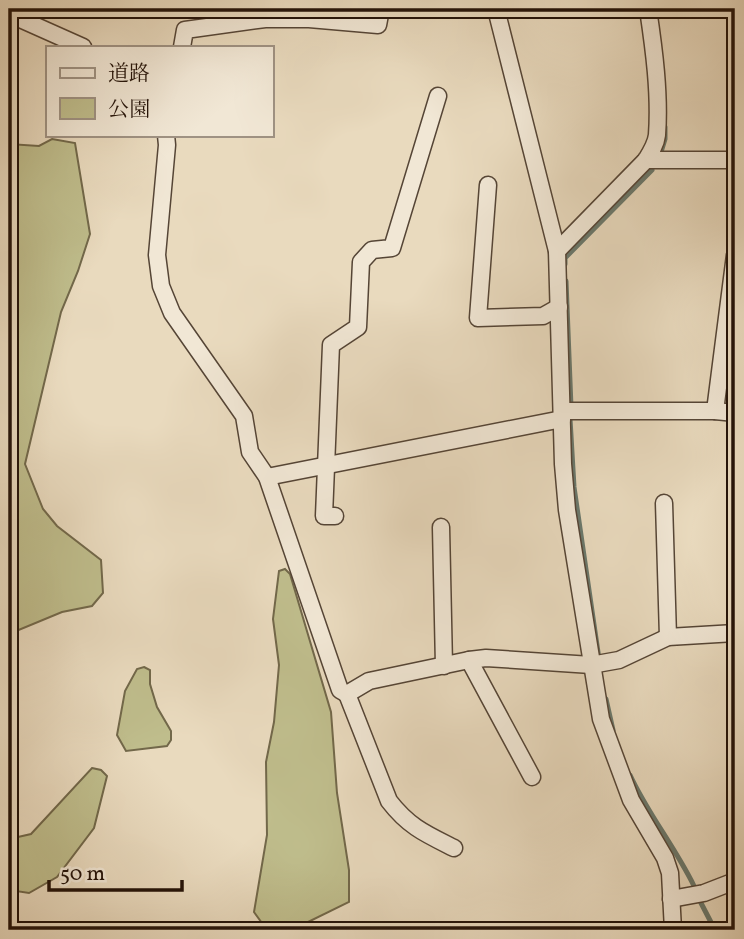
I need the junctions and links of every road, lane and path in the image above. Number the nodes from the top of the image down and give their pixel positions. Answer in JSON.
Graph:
{"nodes":[{"id":1,"x":381,"y":9,"type":"edge"},
{"id":2,"x":496,"y":9,"type":"edge"},
{"id":3,"x":648,"y":9,"type":"edge"},
{"id":4,"x":9,"y":14,"type":"edge"},
{"id":5,"x":81,"y":46,"type":"edge"},
{"id":6,"x":182,"y":46,"type":"edge"},
{"id":7,"x":438,"y":96,"type":"dead end"},
{"id":8,"x":166,"y":136,"type":"edge"},
{"id":9,"x":646,"y":160,"type":"junction"},
{"id":10,"x":735,"y":160,"type":"edge"},
{"id":11,"x":488,"y":185,"type":"dead end"},
{"id":12,"x":557,"y":251,"type":"junction"},
{"id":13,"x":735,"y":255,"type":"edge"},
{"id":14,"x":559,"y":307,"type":"junction"},
{"id":15,"x":715,"y":411,"type":"junction"},
{"id":16,"x":735,"y":413,"type":"edge"},
{"id":17,"x":563,"y":415,"type":"junction"},
{"id":18,"x":327,"y":466,"type":"junction"},
{"id":19,"x":267,"y":477,"type":"junction"},
{"id":20,"x":664,"y":503,"type":"dead end"},
{"id":21,"x":335,"y":516,"type":"dead end"},
{"id":22,"x":441,"y":527,"type":"dead end"},
{"id":23,"x":735,"y":633,"type":"edge"},
{"id":24,"x":668,"y":637,"type":"junction"},
{"id":25,"x":469,"y":660,"type":"junction"},
{"id":26,"x":591,"y":665,"type":"junction"},
{"id":27,"x":444,"y":666,"type":"junction"},
{"id":28,"x":347,"y":694,"type":"junction"},
{"id":29,"x":532,"y":777,"type":"dead end"},
{"id":30,"x":454,"y":848,"type":"dead end"},
{"id":31,"x":735,"y":881,"type":"edge"},
{"id":32,"x":671,"y":899,"type":"junction"},
{"id":33,"x":673,"y":930,"type":"edge"}],
"edges":[{"from":1,"to":6,"type":"street"},
{"from":2,"to":12,"type":"street"},
{"from":3,"to":9,"type":"street"},
{"from":4,"to":5,"type":"street"},
{"from":7,"to":18,"type":"street"},
{"from":8,"to":19,"type":"street"},
{"from":9,"to":10,"type":"street"},
{"from":9,"to":12,"type":"street"},
{"from":11,"to":14,"type":"street"},
{"from":12,"to":14,"type":"street"},
{"from":13,"to":15,"type":"street"},
{"from":14,"to":17,"type":"street"},
{"from":15,"to":16,"type":"street"},
{"from":15,"to":17,"type":"street"},
{"from":17,"to":18,"type":"street"},
{"from":17,"to":26,"type":"street"},
{"from":18,"to":19,"type":"street"},
{"from":18,"to":21,"type":"street"},
{"from":19,"to":28,"type":"street"},
{"from":20,"to":24,"type":"street"},
{"from":22,"to":27,"type":"street"},
{"from":23,"to":24,"type":"street"},
{"from":24,"to":26,"type":"street"},
{"from":25,"to":26,"type":"street"},
{"from":25,"to":27,"type":"street"},
{"from":25,"to":29,"type":"street"},
{"from":26,"to":32,"type":"street"},
{"from":27,"to":28,"type":"street"},
{"from":28,"to":30,"type":"street"},
{"from":31,"to":32,"type":"street"},
{"from":32,"to":33,"type":"street"}]}
